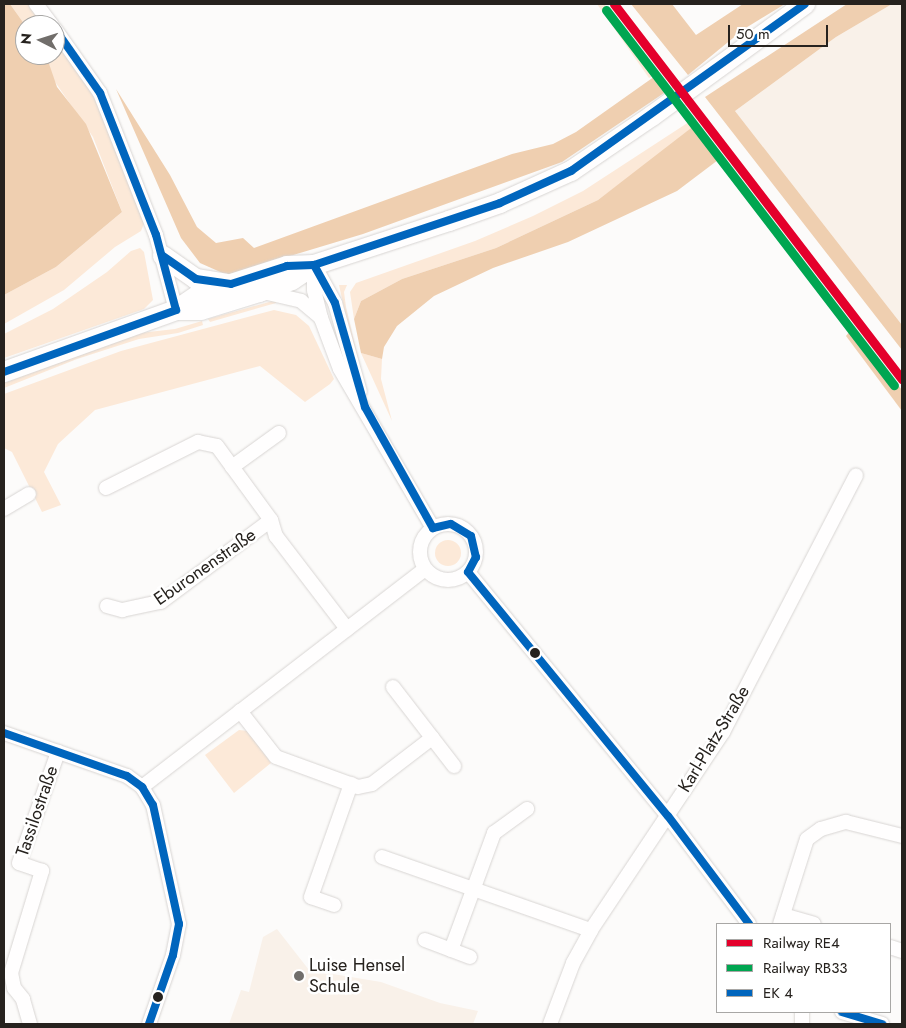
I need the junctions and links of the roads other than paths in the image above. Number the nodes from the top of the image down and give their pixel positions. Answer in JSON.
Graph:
{"nodes":[{"id":1,"x":36,"y":4,"type":"edge"},
{"id":2,"x":805,"y":4,"type":"edge"},
{"id":3,"x":44,"y":15,"type":"edge"},
{"id":4,"x":65,"y":43,"type":"edge"},
{"id":5,"x":163,"y":256,"type":"junction"},
{"id":6,"x":314,"y":265,"type":"junction"},
{"id":7,"x":231,"y":284,"type":"junction"},
{"id":8,"x":259,"y":292,"type":"junction"},
{"id":9,"x":176,"y":310,"type":"junction"},
{"id":10,"x":321,"y":318,"type":"junction"},
{"id":11,"x":4,"y":372,"type":"edge"},
{"id":12,"x":365,"y":407,"type":"junction"},
{"id":13,"x":279,"y":433,"type":"dead end"},
{"id":14,"x":232,"y":467,"type":"junction"},
{"id":15,"x":856,"y":475,"type":"dead end"},
{"id":16,"x":106,"y":488,"type":"dead end"},
{"id":17,"x":29,"y":494,"type":"dead end"},
{"id":18,"x":4,"y":509,"type":"edge"},
{"id":19,"x":271,"y":520,"type":"junction"},
{"id":20,"x":433,"y":528,"type":"junction"},
{"id":21,"x":425,"y":569,"type":"junction"},
{"id":22,"x":468,"y":572,"type":"junction"},
{"id":23,"x":107,"y":606,"type":"dead end"},
{"id":24,"x":347,"y":629,"type":"junction"},
{"id":25,"x":393,"y":687,"type":"dead end"},
{"id":26,"x":240,"y":711,"type":"junction"},
{"id":27,"x":4,"y":733,"type":"edge"},
{"id":28,"x":432,"y":738,"type":"junction"},
{"id":29,"x":58,"y":752,"type":"junction"},
{"id":30,"x":454,"y":766,"type":"dead end"},
{"id":31,"x":351,"y":784,"type":"junction"},
{"id":32,"x":142,"y":787,"type":"junction"},
{"id":33,"x":527,"y":809,"type":"dead end"},
{"id":34,"x":668,"y":816,"type":"junction"},
{"id":35,"x":902,"y":836,"type":"edge"},
{"id":36,"x":382,"y":857,"type":"dead end"},
{"id":37,"x":475,"y":889,"type":"junction"},
{"id":38,"x":334,"y":905,"type":"dead end"},
{"id":39,"x":782,"y":920,"type":"edge"},
{"id":40,"x":748,"y":923,"type":"edge"},
{"id":41,"x":806,"y":923,"type":"edge"},
{"id":42,"x":591,"y":930,"type":"junction"},
{"id":43,"x":425,"y":940,"type":"dead end"},
{"id":44,"x":450,"y":950,"type":"junction"},
{"id":45,"x":470,"y":958,"type":"dead end"},
{"id":46,"x":845,"y":1013,"type":"edge"},
{"id":47,"x":30,"y":1024,"type":"edge"},
{"id":48,"x":149,"y":1024,"type":"edge"},
{"id":49,"x":550,"y":1024,"type":"edge"},
{"id":50,"x":882,"y":1024,"type":"edge"}],
"edges":[{"from":1,"to":3,"type":"street"},
{"from":2,"to":6,"type":"main road"},
{"from":4,"to":5,"type":"street"},
{"from":5,"to":7,"type":"main road"},
{"from":5,"to":9,"type":"street"},
{"from":6,"to":7,"type":"main road"},
{"from":6,"to":8,"type":"main road"},
{"from":6,"to":10,"type":"street"},
{"from":6,"to":12,"type":"street"},
{"from":7,"to":9,"type":"main road"},
{"from":8,"to":9,"type":"main road"},
{"from":8,"to":10,"type":"street"},
{"from":9,"to":11,"type":"main road"},
{"from":10,"to":12,"type":"street"},
{"from":12,"to":20,"type":"street"},
{"from":13,"to":14,"type":"street"},
{"from":14,"to":16,"type":"street","name":"Eburonenstraße"},
{"from":14,"to":19,"type":"street","name":"Eburonenstraße"},
{"from":15,"to":34,"type":"street","name":"Karl-Platz-Straße"},
{"from":17,"to":18,"type":"street"},
{"from":19,"to":23,"type":"street","name":"Eburonenstraße"},
{"from":19,"to":24,"type":"street","name":"Eburonenstraße"},
{"from":20,"to":21,"type":"street"},
{"from":20,"to":22,"type":"street"},
{"from":21,"to":22,"type":"street"},
{"from":21,"to":24,"type":"street"},
{"from":22,"to":34,"type":"street"},
{"from":24,"to":26,"type":"street"},
{"from":25,"to":28,"type":"street"},
{"from":26,"to":31,"type":"street"},
{"from":26,"to":32,"type":"street"},
{"from":27,"to":29,"type":"street"},
{"from":28,"to":30,"type":"street"},
{"from":28,"to":31,"type":"street"},
{"from":29,"to":32,"type":"street"},
{"from":29,"to":47,"type":"street","name":"Tassilostraße"},
{"from":31,"to":38,"type":"street"},
{"from":32,"to":48,"type":"street"},
{"from":33,"to":37,"type":"street"},
{"from":34,"to":40,"type":"street"},
{"from":34,"to":42,"type":"street","name":"Karl-Platz-Straße"},
{"from":35,"to":39,"type":"street"},
{"from":36,"to":37,"type":"street"},
{"from":37,"to":42,"type":"street"},
{"from":37,"to":44,"type":"street"},
{"from":39,"to":41,"type":"street"},
{"from":42,"to":49,"type":"street","name":"Karl-Platz-Straße"},
{"from":43,"to":44,"type":"street"},
{"from":44,"to":45,"type":"street"},
{"from":46,"to":50,"type":"street"}]}
